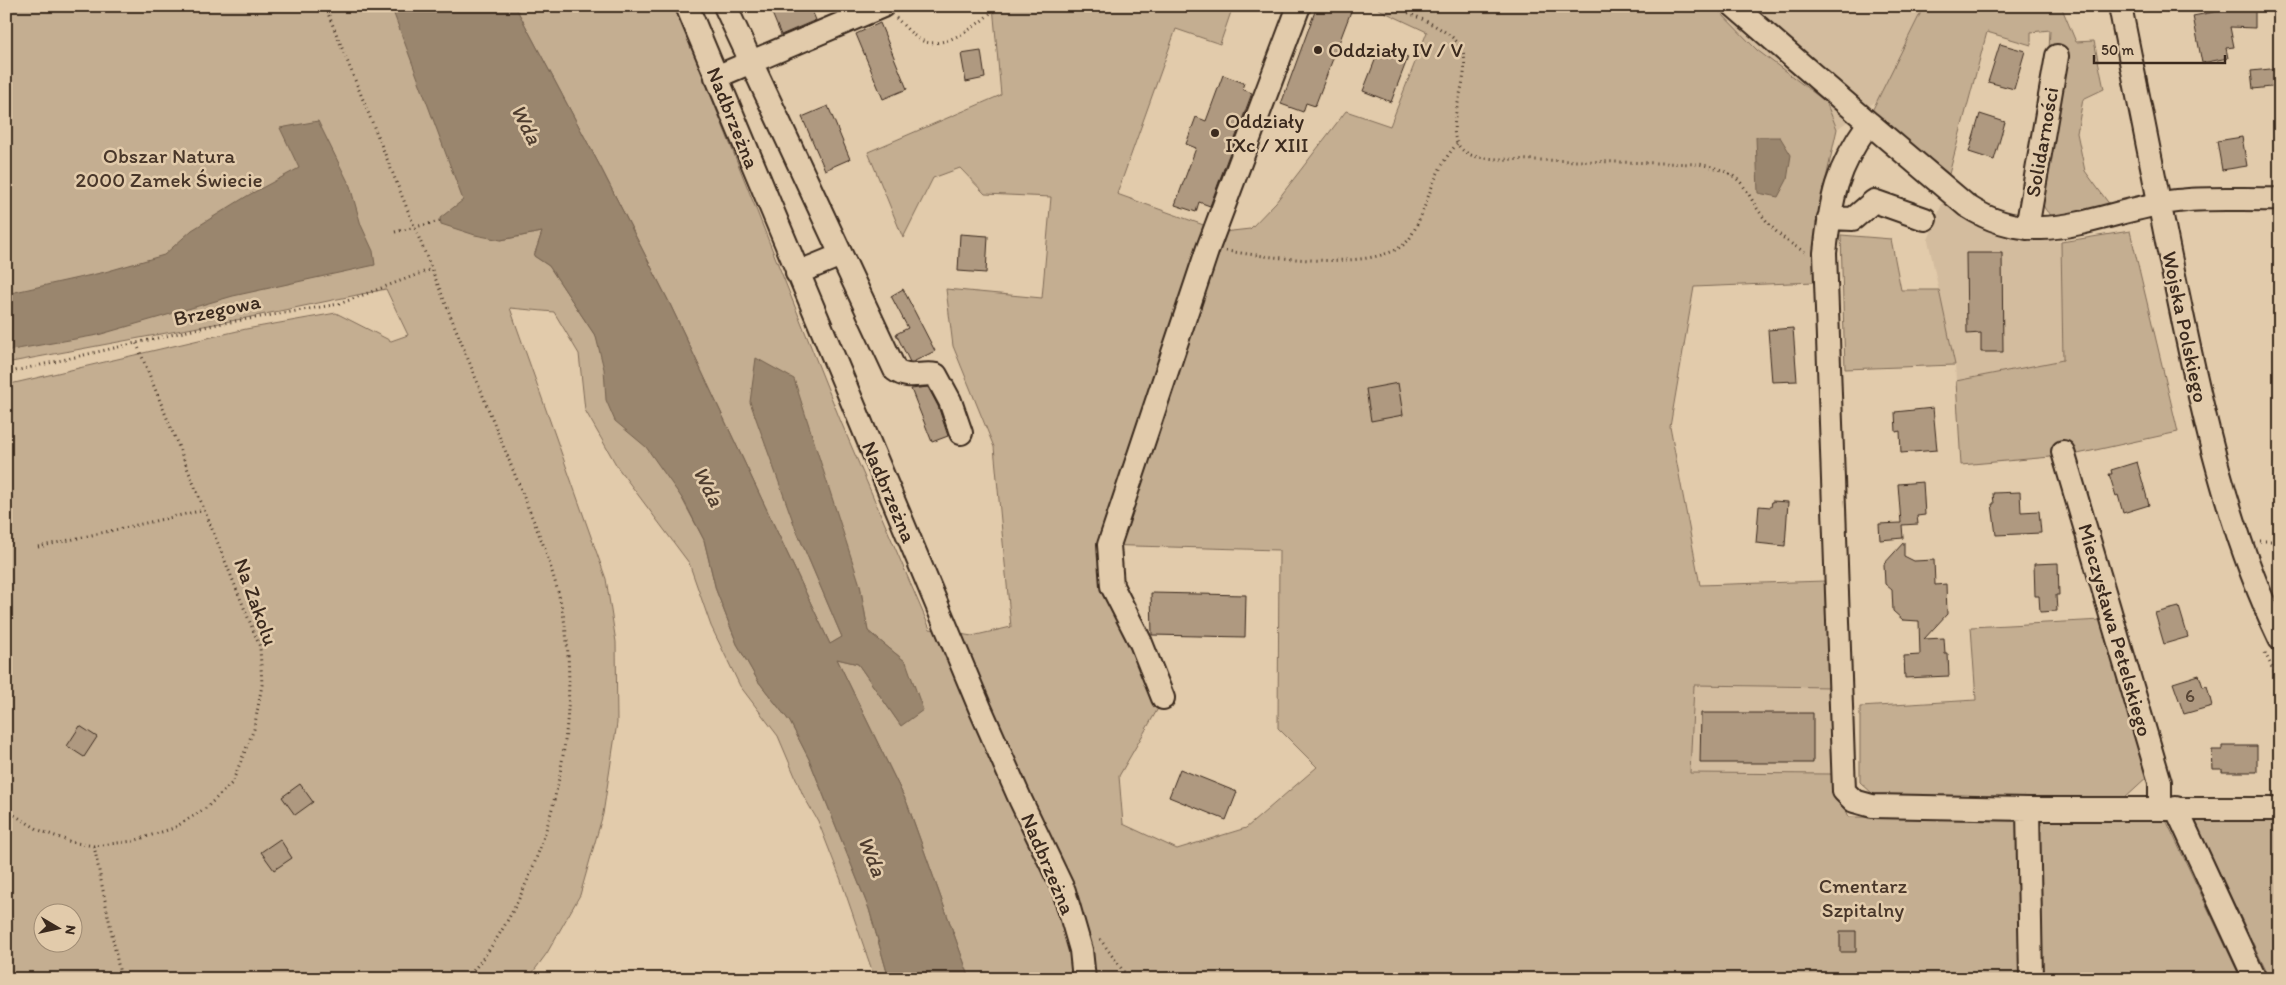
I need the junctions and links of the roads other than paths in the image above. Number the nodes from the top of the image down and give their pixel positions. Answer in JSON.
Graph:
{"nodes":[{"id":1,"x":687,"y":6,"type":"edge"},
{"id":2,"x":725,"y":6,"type":"edge"},
{"id":3,"x":1299,"y":6,"type":"edge"},
{"id":4,"x":1734,"y":6,"type":"edge"},
{"id":5,"x":2120,"y":6,"type":"edge"},
{"id":6,"x":887,"y":9,"type":"edge"},
{"id":7,"x":2057,"y":56,"type":"dead end"},
{"id":8,"x":751,"y":61,"type":"junction"},
{"id":9,"x":716,"y":77,"type":"junction"},
{"id":10,"x":1869,"y":124,"type":"junction"},
{"id":11,"x":2280,"y":199,"type":"edge"},
{"id":12,"x":2159,"y":204,"type":"junction"},
{"id":13,"x":1829,"y":218,"type":"junction"},
{"id":14,"x":1925,"y":219,"type":"dead end"},
{"id":15,"x":2027,"y":228,"type":"junction"},
{"id":16,"x":841,"y":255,"type":"junction"},
{"id":17,"x":798,"y":273,"type":"junction"},
{"id":18,"x":961,"y":433,"type":"dead end"},
{"id":19,"x":2063,"y":452,"type":"dead end"},
{"id":20,"x":2280,"y":639,"type":"edge"},
{"id":21,"x":1163,"y":698,"type":"dead end"},
{"id":22,"x":2168,"y":808,"type":"junction"},
{"id":23,"x":2028,"y":809,"type":"junction"},
{"id":24,"x":2280,"y":809,"type":"edge"},
{"id":25,"x":1084,"y":979,"type":"edge"},
{"id":26,"x":2031,"y":979,"type":"edge"},
{"id":27,"x":2255,"y":979,"type":"edge"}],
"edges":[{"from":1,"to":9,"type":"street","name":"Nadbrzeżna"},
{"from":2,"to":8,"type":"street"},
{"from":3,"to":21,"type":"street"},
{"from":4,"to":10,"type":"street"},
{"from":5,"to":12,"type":"street","name":"Wojska Polskiego"},
{"from":6,"to":8,"type":"street"},
{"from":7,"to":15,"type":"street","name":"Solidarności"},
{"from":8,"to":9,"type":"street"},
{"from":8,"to":16,"type":"street"},
{"from":9,"to":17,"type":"street","name":"Nadbrzeżna"},
{"from":10,"to":13,"type":"street"},
{"from":10,"to":15,"type":"street"},
{"from":11,"to":12,"type":"street"},
{"from":12,"to":15,"type":"street"},
{"from":12,"to":20,"type":"street","name":"Wojska Polskiego"},
{"from":13,"to":14,"type":"street"},
{"from":13,"to":23,"type":"street"},
{"from":16,"to":17,"type":"street"},
{"from":16,"to":18,"type":"street"},
{"from":17,"to":25,"type":"street","name":"Nadbrzeżna"},
{"from":19,"to":22,"type":"street","name":"Mieczysława Petelskiego"},
{"from":22,"to":23,"type":"street"},
{"from":22,"to":24,"type":"street"},
{"from":22,"to":27,"type":"street"},
{"from":23,"to":26,"type":"street"}]}
